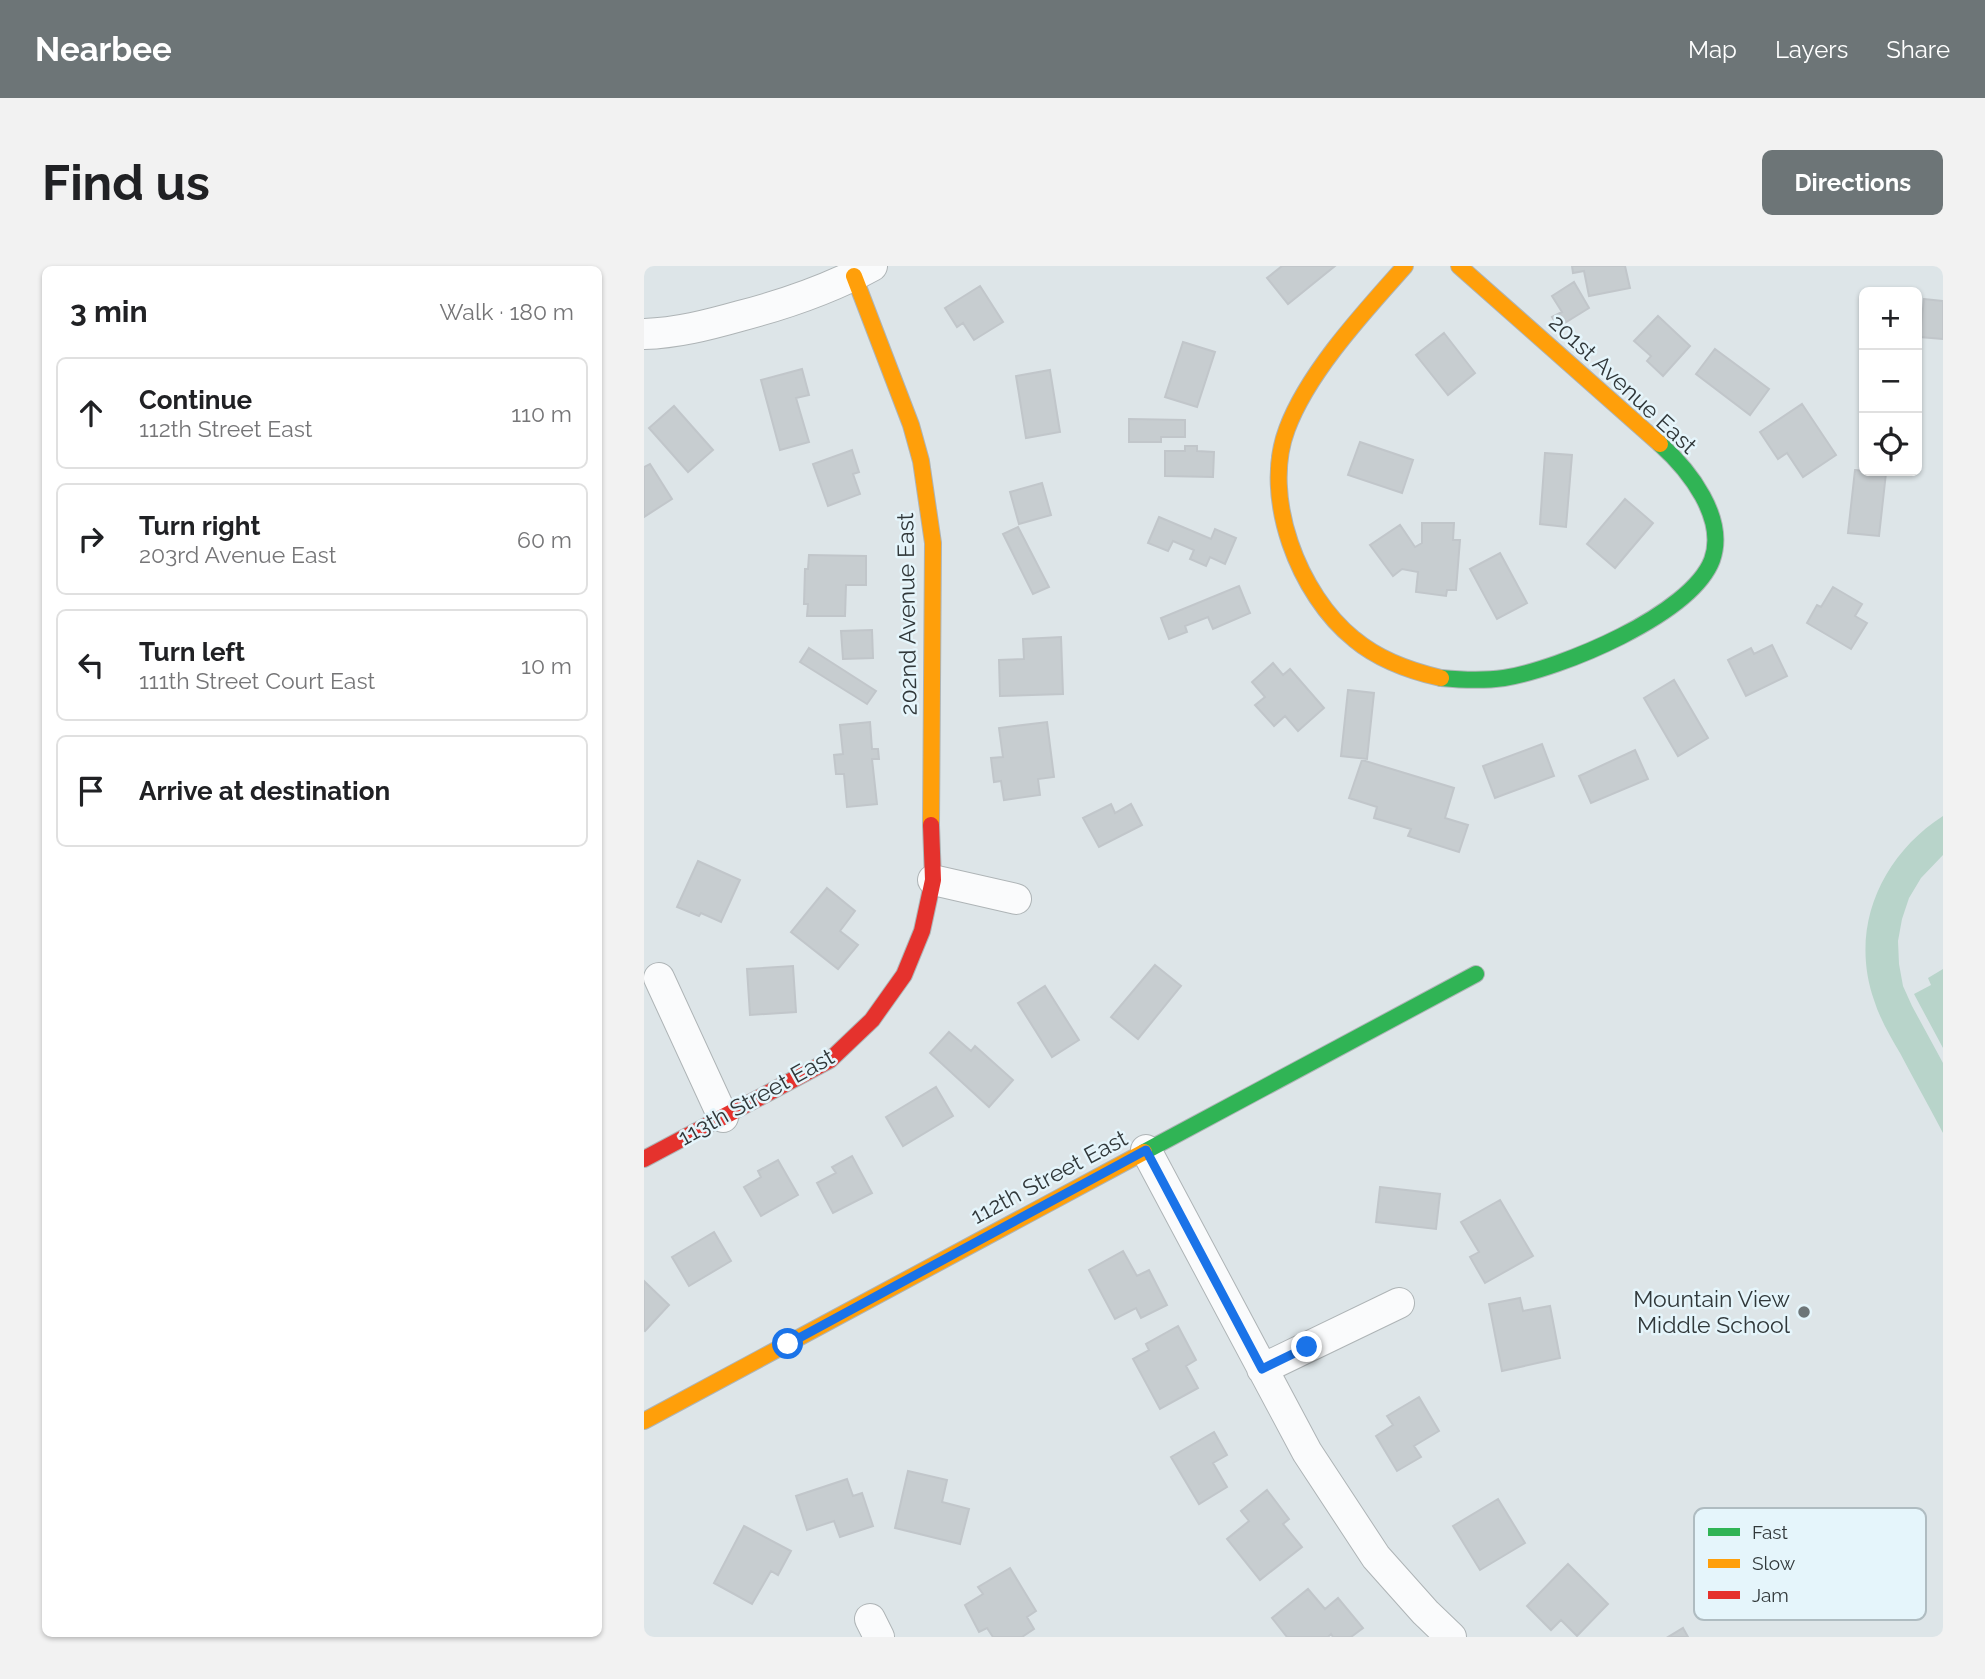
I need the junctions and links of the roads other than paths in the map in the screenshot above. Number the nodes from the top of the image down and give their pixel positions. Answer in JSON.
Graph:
{"nodes":[{"id":1,"x":1405,"y":266,"type":"edge"},
{"id":2,"x":1460,"y":266,"type":"edge"},
{"id":3,"x":863,"y":271,"type":"edge"},
{"id":4,"x":644,"y":334,"type":"edge"},
{"id":5,"x":933,"y":880,"type":"junction"},
{"id":6,"x":1016,"y":899,"type":"dead end"},
{"id":7,"x":1475,"y":974,"type":"dead end"},
{"id":8,"x":659,"y":978,"type":"dead end"},
{"id":9,"x":723,"y":1117,"type":"junction"},
{"id":10,"x":1146,"y":1150,"type":"junction"},
{"id":11,"x":644,"y":1158,"type":"edge"},
{"id":12,"x":1399,"y":1303,"type":"dead end"},
{"id":13,"x":1262,"y":1369,"type":"junction"},
{"id":14,"x":644,"y":1421,"type":"edge"},
{"id":15,"x":1451,"y":1637,"type":"edge"}],
"edges":[{"from":1,"to":2,"type":"street","name":"201st Avenue East"},
{"from":3,"to":4,"type":"street"},
{"from":3,"to":5,"type":"street","name":"202nd Avenue East"},
{"from":5,"to":6,"type":"street"},
{"from":5,"to":9,"type":"street","name":"113th Street East"},
{"from":7,"to":10,"type":"street","name":"112th Street East"},
{"from":8,"to":9,"type":"street"},
{"from":9,"to":11,"type":"street","name":"113th Street East"},
{"from":10,"to":13,"type":"street"},
{"from":10,"to":14,"type":"street","name":"112th Street East"},
{"from":12,"to":13,"type":"street"},
{"from":13,"to":15,"type":"street"}]}
